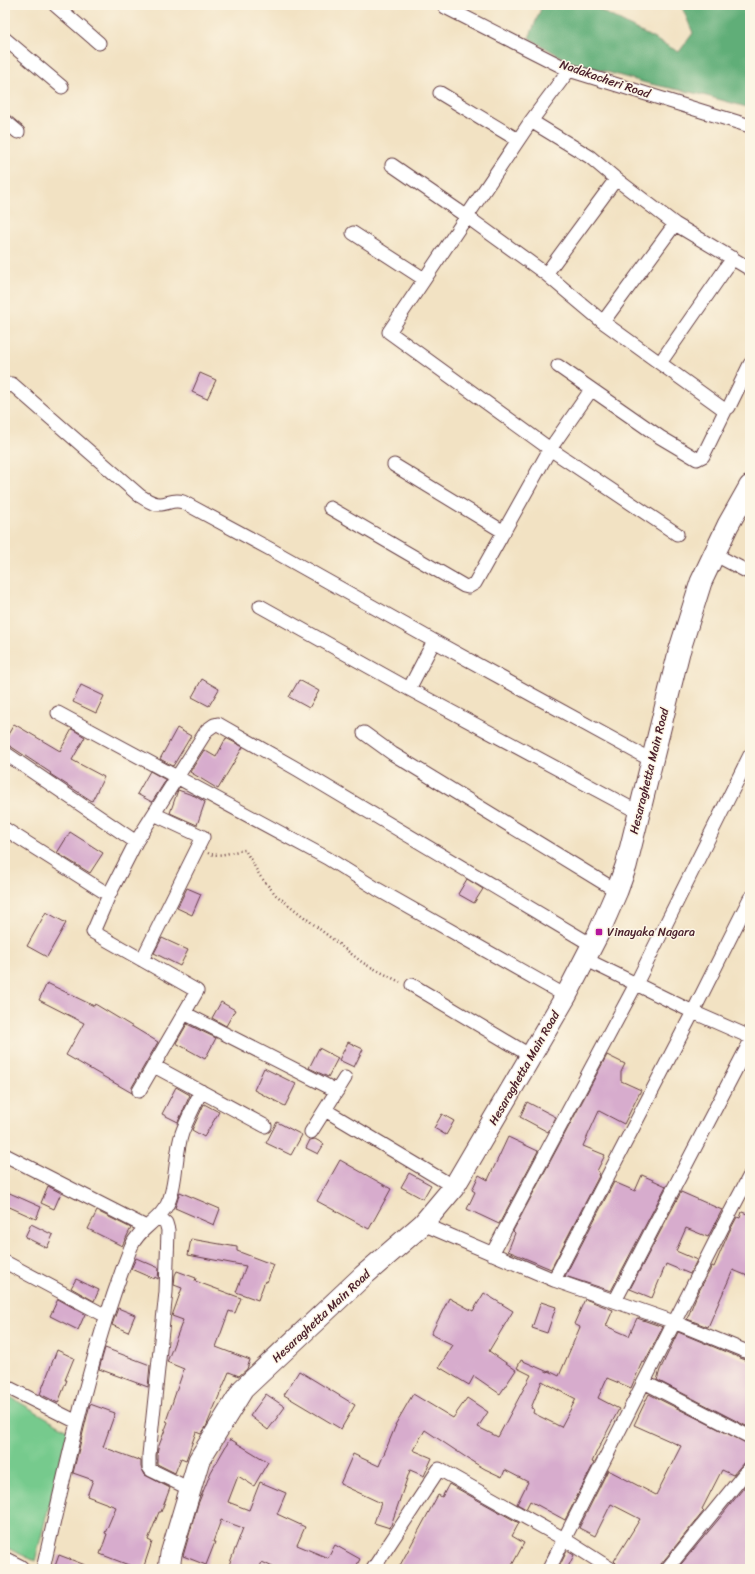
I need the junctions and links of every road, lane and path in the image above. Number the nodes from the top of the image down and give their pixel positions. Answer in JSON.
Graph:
{"nodes":[{"id":1,"x":55,"y":5,"type":"edge"},
{"id":2,"x":442,"y":6,"type":"edge"},
{"id":3,"x":5,"y":39,"type":"edge"},
{"id":4,"x":99,"y":43,"type":"dead end"},
{"id":5,"x":569,"y":70,"type":"junction"},
{"id":6,"x":62,"y":87,"type":"dead end"},
{"id":7,"x":440,"y":93,"type":"dead end"},
{"id":8,"x":5,"y":121,"type":"edge"},
{"id":9,"x":531,"y":121,"type":"junction"},
{"id":10,"x":750,"y":126,"type":"edge"},
{"id":11,"x":18,"y":132,"type":"dead end"},
{"id":12,"x":518,"y":140,"type":"junction"},
{"id":13,"x":392,"y":165,"type":"dead end"},
{"id":14,"x":616,"y":179,"type":"junction"},
{"id":15,"x":466,"y":216,"type":"junction"},
{"id":16,"x":675,"y":224,"type":"junction"},
{"id":17,"x":352,"y":233,"type":"dead end"},
{"id":18,"x":732,"y":258,"type":"junction"},
{"id":19,"x":750,"y":269,"type":"edge"},
{"id":20,"x":546,"y":274,"type":"junction"},
{"id":21,"x":424,"y":279,"type":"junction"},
{"id":22,"x":603,"y":322,"type":"junction"},
{"id":23,"x":660,"y":363,"type":"junction"},
{"id":24,"x":750,"y":364,"type":"edge"},
{"id":25,"x":558,"y":366,"type":"dead end"},
{"id":26,"x":5,"y":388,"type":"edge"},
{"id":27,"x":591,"y":390,"type":"junction"},
{"id":28,"x":726,"y":408,"type":"junction"},
{"id":29,"x":550,"y":449,"type":"junction"},
{"id":30,"x":394,"y":465,"type":"dead end"},
{"id":31,"x":750,"y":486,"type":"edge"},
{"id":32,"x":330,"y":508,"type":"dead end"},
{"id":33,"x":504,"y":532,"type":"junction"},
{"id":34,"x":677,"y":534,"type":"dead end"},
{"id":35,"x":714,"y":554,"type":"junction"},
{"id":36,"x":750,"y":573,"type":"edge"},
{"id":37,"x":260,"y":606,"type":"dead end"},
{"id":38,"x":434,"y":641,"type":"junction"},
{"id":39,"x":409,"y":689,"type":"junction"},
{"id":40,"x":58,"y":713,"type":"dead end"},
{"id":41,"x":364,"y":733,"type":"dead end"},
{"id":42,"x":5,"y":753,"type":"edge"},
{"id":43,"x":750,"y":755,"type":"edge"},
{"id":44,"x":651,"y":760,"type":"junction"},
{"id":45,"x":177,"y":778,"type":"junction"},
{"id":46,"x":638,"y":812,"type":"junction"},
{"id":47,"x":154,"y":814,"type":"junction"},
{"id":48,"x":5,"y":829,"type":"edge"},
{"id":49,"x":136,"y":842,"type":"junction"},
{"id":50,"x":212,"y":855,"type":"dead end"},
{"id":51,"x":617,"y":891,"type":"junction"},
{"id":52,"x":109,"y":895,"type":"junction"},
{"id":53,"x":750,"y":898,"type":"edge"},
{"id":54,"x":589,"y":952,"type":"junction"},
{"id":55,"x":142,"y":960,"type":"junction"},
{"id":56,"x":636,"y":984,"type":"junction"},
{"id":57,"x":412,"y":985,"type":"joint"},
{"id":58,"x":566,"y":996,"type":"junction"},
{"id":59,"x":693,"y":1012,"type":"junction"},
{"id":60,"x":184,"y":1013,"type":"junction"},
{"id":61,"x":750,"y":1037,"type":"edge"},
{"id":62,"x":750,"y":1042,"type":"edge"},
{"id":63,"x":531,"y":1056,"type":"junction"},
{"id":64,"x":154,"y":1066,"type":"junction"},
{"id":65,"x":345,"y":1078,"type":"dead end"},
{"id":66,"x":139,"y":1091,"type":"dead end"},
{"id":67,"x":337,"y":1091,"type":"junction"},
{"id":68,"x":202,"y":1092,"type":"junction"},
{"id":69,"x":325,"y":1110,"type":"junction"},
{"id":70,"x":265,"y":1126,"type":"dead end"},
{"id":71,"x":311,"y":1132,"type":"dead end"},
{"id":72,"x":5,"y":1155,"type":"edge"},
{"id":73,"x":750,"y":1175,"type":"edge"},
{"id":74,"x":454,"y":1187,"type":"junction"},
{"id":75,"x":160,"y":1217,"type":"junction"},
{"id":76,"x":423,"y":1224,"type":"junction"},
{"id":77,"x":146,"y":1226,"type":"junction"},
{"id":78,"x":492,"y":1254,"type":"junction"},
{"id":79,"x":5,"y":1262,"type":"edge"},
{"id":80,"x":554,"y":1280,"type":"junction"},
{"id":81,"x":614,"y":1302,"type":"junction"},
{"id":82,"x":106,"y":1316,"type":"junction"},
{"id":83,"x":674,"y":1322,"type":"junction"},
{"id":84,"x":750,"y":1353,"type":"edge"},
{"id":85,"x":644,"y":1382,"type":"junction"},
{"id":86,"x":5,"y":1386,"type":"edge"},
{"id":87,"x":77,"y":1422,"type":"junction"},
{"id":88,"x":750,"y":1437,"type":"edge"},
{"id":89,"x":749,"y":1471,"type":"edge"},
{"id":90,"x":190,"y":1488,"type":"junction"},
{"id":91,"x":564,"y":1539,"type":"junction"},
{"id":92,"x":5,"y":1562,"type":"edge"},
{"id":93,"x":19,"y":1569,"type":"edge"},
{"id":94,"x":43,"y":1569,"type":"edge"},
{"id":95,"x":169,"y":1569,"type":"edge"},
{"id":96,"x":373,"y":1569,"type":"edge"},
{"id":97,"x":549,"y":1569,"type":"edge"},
{"id":98,"x":611,"y":1569,"type":"edge"},
{"id":99,"x":667,"y":1569,"type":"edge"}],
"edges":[{"from":1,"to":4,"type":"street"},
{"from":2,"to":5,"type":"street","name":"Nadakacheri Road"},
{"from":3,"to":6,"type":"street"},
{"from":5,"to":9,"type":"street"},
{"from":5,"to":10,"type":"street","name":"Nadakacheri Road"},
{"from":7,"to":12,"type":"street"},
{"from":8,"to":11,"type":"street"},
{"from":9,"to":12,"type":"street"},
{"from":9,"to":14,"type":"street"},
{"from":12,"to":15,"type":"street"},
{"from":13,"to":15,"type":"street"},
{"from":14,"to":16,"type":"street"},
{"from":14,"to":20,"type":"street"},
{"from":15,"to":20,"type":"street"},
{"from":15,"to":21,"type":"street"},
{"from":16,"to":18,"type":"street"},
{"from":16,"to":22,"type":"street"},
{"from":17,"to":21,"type":"street"},
{"from":18,"to":19,"type":"street"},
{"from":18,"to":23,"type":"street"},
{"from":20,"to":22,"type":"street"},
{"from":21,"to":29,"type":"street"},
{"from":22,"to":23,"type":"street"},
{"from":23,"to":28,"type":"street"},
{"from":24,"to":28,"type":"street"},
{"from":25,"to":27,"type":"street"},
{"from":26,"to":38,"type":"street"},
{"from":27,"to":28,"type":"street"},
{"from":27,"to":29,"type":"street"},
{"from":29,"to":33,"type":"street"},
{"from":29,"to":34,"type":"street"},
{"from":30,"to":33,"type":"street"},
{"from":31,"to":35,"type":"main road","name":"Hesaraghetta Main Road"},
{"from":32,"to":33,"type":"street"},
{"from":35,"to":36,"type":"street"},
{"from":35,"to":44,"type":"main road","name":"Hesaraghetta Main Road"},
{"from":37,"to":39,"type":"street"},
{"from":38,"to":39,"type":"street"},
{"from":38,"to":44,"type":"street"},
{"from":39,"to":46,"type":"street"},
{"from":40,"to":45,"type":"street"},
{"from":41,"to":51,"type":"street"},
{"from":42,"to":49,"type":"street"},
{"from":43,"to":56,"type":"street"},
{"from":44,"to":46,"type":"main road","name":"Hesaraghetta Main Road"},
{"from":45,"to":47,"type":"street"},
{"from":45,"to":54,"type":"street"},
{"from":45,"to":58,"type":"street"},
{"from":46,"to":51,"type":"main road","name":"Hesaraghetta Main Road"},
{"from":47,"to":49,"type":"street"},
{"from":47,"to":55,"type":"street"},
{"from":48,"to":52,"type":"street"},
{"from":49,"to":52,"type":"street"},
{"from":50,"to":57,"type":"path"},
{"from":51,"to":54,"type":"main road","name":"Hesaraghetta Main Road"},
{"from":52,"to":55,"type":"street"},
{"from":53,"to":59,"type":"street"},
{"from":54,"to":56,"type":"street"},
{"from":54,"to":58,"type":"main road","name":"Hesaraghetta Main Road"},
{"from":55,"to":60,"type":"street"},
{"from":56,"to":59,"type":"street"},
{"from":56,"to":78,"type":"street"},
{"from":57,"to":63,"type":"street"},
{"from":58,"to":63,"type":"main road","name":"Hesaraghetta Main Road"},
{"from":59,"to":61,"type":"street"},
{"from":59,"to":80,"type":"street"},
{"from":60,"to":64,"type":"street"},
{"from":60,"to":67,"type":"street"},
{"from":62,"to":81,"type":"street"},
{"from":63,"to":74,"type":"main road","name":"Hesaraghetta Main Road"},
{"from":64,"to":66,"type":"street"},
{"from":64,"to":68,"type":"street"},
{"from":65,"to":67,"type":"street"},
{"from":67,"to":69,"type":"street"},
{"from":68,"to":70,"type":"street"},
{"from":68,"to":75,"type":"street"},
{"from":69,"to":71,"type":"street"},
{"from":69,"to":74,"type":"street"},
{"from":72,"to":77,"type":"street"},
{"from":73,"to":83,"type":"street"},
{"from":74,"to":76,"type":"main road","name":"Hesaraghetta Main Road"},
{"from":75,"to":77,"type":"street"},
{"from":75,"to":90,"type":"street"},
{"from":76,"to":78,"type":"street"},
{"from":76,"to":90,"type":"main road","name":"Hesaraghetta Main Road"},
{"from":77,"to":82,"type":"street"},
{"from":78,"to":80,"type":"street"},
{"from":79,"to":82,"type":"street"},
{"from":80,"to":81,"type":"street"},
{"from":81,"to":83,"type":"street"},
{"from":82,"to":87,"type":"street"},
{"from":83,"to":84,"type":"street"},
{"from":83,"to":85,"type":"street"},
{"from":85,"to":88,"type":"street"},
{"from":85,"to":91,"type":"street"},
{"from":86,"to":87,"type":"street"},
{"from":87,"to":94,"type":"street"},
{"from":89,"to":99,"type":"street"},
{"from":90,"to":95,"type":"main road","name":"Hesaraghetta Main Road"},
{"from":91,"to":96,"type":"street"},
{"from":91,"to":97,"type":"street"},
{"from":91,"to":98,"type":"street"},
{"from":92,"to":93,"type":"street"}]}
